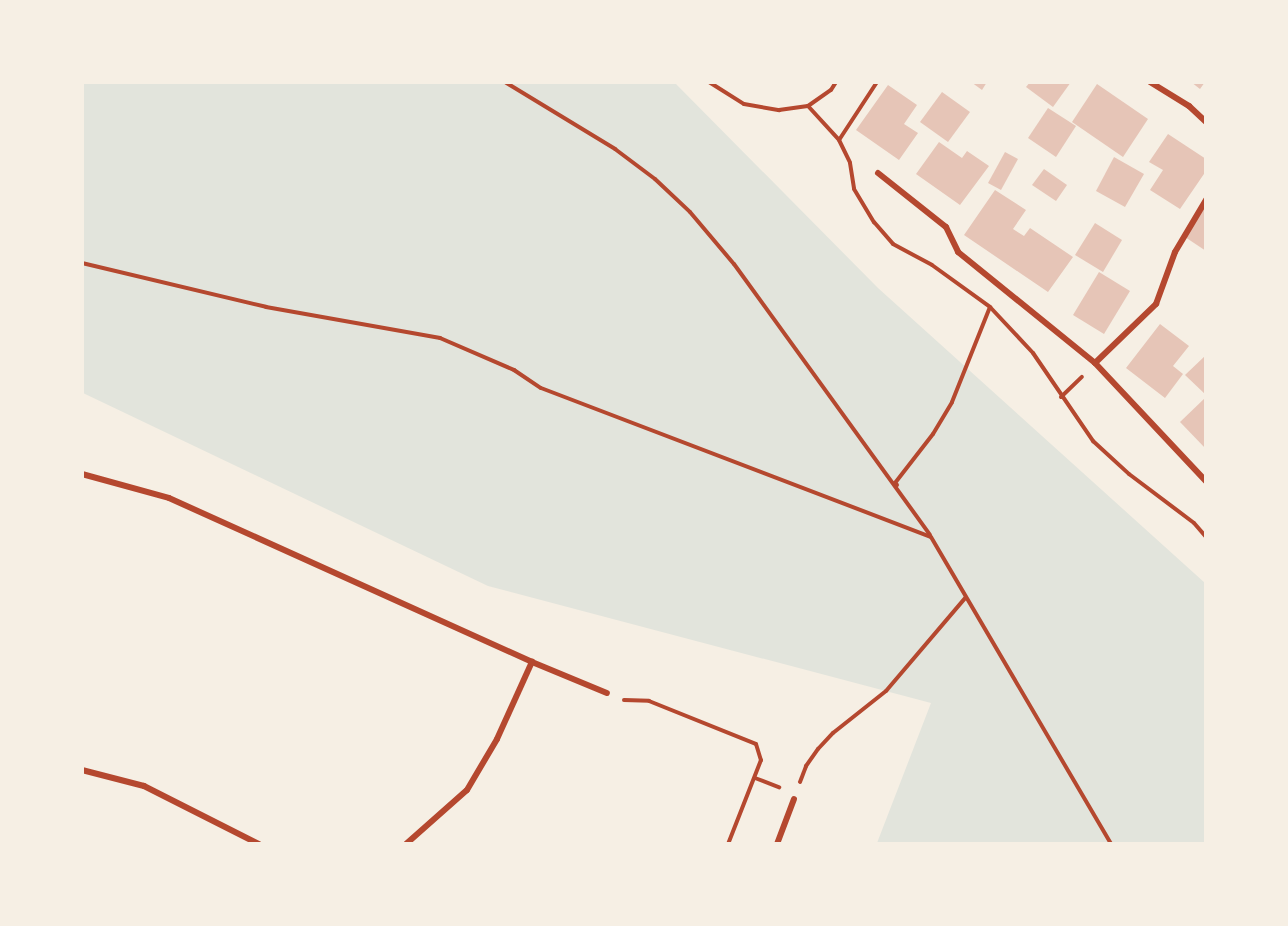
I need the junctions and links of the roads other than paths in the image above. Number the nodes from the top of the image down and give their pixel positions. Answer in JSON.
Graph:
{"nodes":[{"id":1,"x":1150,"y":82,"type":"edge"},
{"id":2,"x":1206,"y":122,"type":"edge"},
{"id":3,"x":878,"y":173,"type":"dead end"},
{"id":4,"x":1206,"y":200,"type":"edge"},
{"id":5,"x":1095,"y":363,"type":"junction"},
{"id":6,"x":82,"y":474,"type":"edge"},
{"id":7,"x":1206,"y":481,"type":"edge"},
{"id":8,"x":531,"y":662,"type":"junction"},
{"id":9,"x":607,"y":693,"type":"road end"},
{"id":10,"x":82,"y":770,"type":"edge"},
{"id":11,"x":794,"y":799,"type":"road end"},
{"id":12,"x":259,"y":843,"type":"edge"},
{"id":13,"x":406,"y":843,"type":"edge"},
{"id":14,"x":777,"y":843,"type":"edge"}],
"edges":[{"from":1,"to":2,"type":"street"},
{"from":3,"to":5,"type":"street"},
{"from":4,"to":5,"type":"street"},
{"from":5,"to":7,"type":"street"},
{"from":6,"to":8,"type":"street"},
{"from":8,"to":9,"type":"street"},
{"from":8,"to":13,"type":"street"},
{"from":10,"to":12,"type":"street"},
{"from":11,"to":14,"type":"street"}]}
